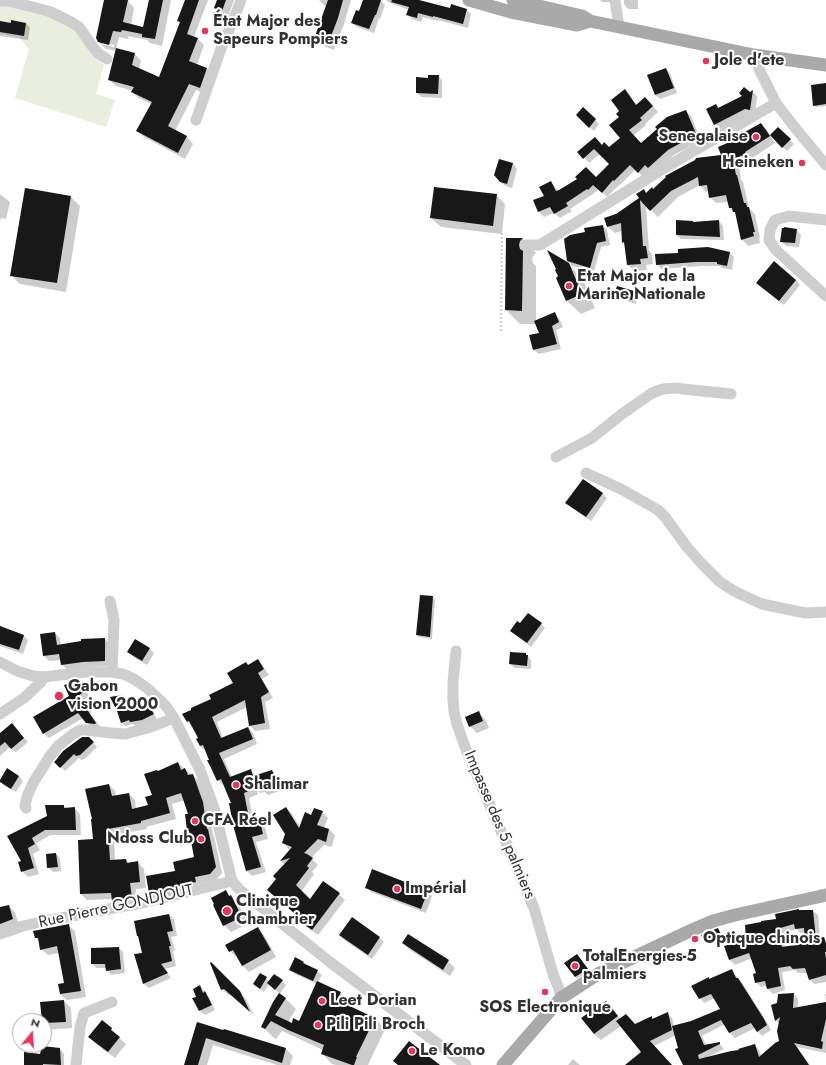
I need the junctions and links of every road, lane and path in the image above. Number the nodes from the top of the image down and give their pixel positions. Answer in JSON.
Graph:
{"nodes":[{"id":1,"x":241,"y":0,"type":"edge"},
{"id":2,"x":469,"y":0,"type":"edge"},
{"id":3,"x":516,"y":0,"type":"edge"},
{"id":4,"x":615,"y":0,"type":"edge"},
{"id":5,"x":0,"y":1,"type":"edge"},
{"id":6,"x":482,"y":2,"type":"edge"},
{"id":7,"x":590,"y":22,"type":"junction"},
{"id":8,"x":619,"y":27,"type":"junction"},
{"id":9,"x":754,"y":55,"type":"junction"},
{"id":10,"x":107,"y":59,"type":"dead end"},
{"id":11,"x":826,"y":65,"type":"edge"},
{"id":12,"x":776,"y":103,"type":"junction"},
{"id":13,"x":196,"y":120,"type":"dead end"},
{"id":14,"x":826,"y":165,"type":"edge"},
{"id":15,"x":826,"y":220,"type":"edge"},
{"id":16,"x":502,"y":232,"type":"dead end"},
{"id":17,"x":526,"y":245,"type":"dead end"},
{"id":18,"x":826,"y":296,"type":"edge"},
{"id":19,"x":501,"y":331,"type":"dead end"},
{"id":20,"x":731,"y":394,"type":"dead end"},
{"id":21,"x":556,"y":456,"type":"dead end"},
{"id":22,"x":586,"y":473,"type":"dead end"},
{"id":23,"x":110,"y":601,"type":"dead end"},
{"id":24,"x":826,"y":612,"type":"edge"},
{"id":25,"x":456,"y":651,"type":"dead end"},
{"id":26,"x":0,"y":662,"type":"edge"},
{"id":27,"x":112,"y":672,"type":"junction"},
{"id":28,"x":44,"y":677,"type":"junction"},
{"id":29,"x":0,"y":714,"type":"edge"},
{"id":30,"x":174,"y":718,"type":"junction"},
{"id":31,"x":26,"y":808,"type":"dead end"},
{"id":32,"x":232,"y":881,"type":"junction"},
{"id":33,"x":826,"y":895,"type":"edge"},
{"id":34,"x":0,"y":934,"type":"edge"},
{"id":35,"x":561,"y":998,"type":"junction"},
{"id":36,"x":112,"y":1002,"type":"dead end"},
{"id":37,"x":76,"y":1065,"type":"edge"},
{"id":38,"x":466,"y":1065,"type":"edge"},
{"id":39,"x":503,"y":1065,"type":"edge"}],
"edges":[{"from":1,"to":13,"type":"street"},
{"from":2,"to":6,"type":"main road"},
{"from":3,"to":7,"type":"main road"},
{"from":4,"to":8,"type":"street"},
{"from":5,"to":10,"type":"street"},
{"from":6,"to":7,"type":"main road"},
{"from":7,"to":8,"type":"main road"},
{"from":8,"to":9,"type":"main road"},
{"from":9,"to":11,"type":"main road"},
{"from":9,"to":12,"type":"street"},
{"from":12,"to":14,"type":"street"},
{"from":12,"to":17,"type":"street"},
{"from":15,"to":18,"type":"street"},
{"from":16,"to":19,"type":"path"},
{"from":20,"to":21,"type":"street"},
{"from":22,"to":24,"type":"street"},
{"from":23,"to":27,"type":"street"},
{"from":25,"to":35,"type":"street","name":"Impasse des 5 palmiers"},
{"from":26,"to":28,"type":"street"},
{"from":27,"to":28,"type":"street"},
{"from":27,"to":30,"type":"street"},
{"from":28,"to":29,"type":"street"},
{"from":30,"to":31,"type":"street"},
{"from":30,"to":32,"type":"street"},
{"from":32,"to":34,"type":"street","name":"Rue Pierre GONDJOUT"},
{"from":32,"to":38,"type":"street"},
{"from":33,"to":35,"type":"main road"},
{"from":35,"to":39,"type":"main road"},
{"from":36,"to":37,"type":"street"}]}
